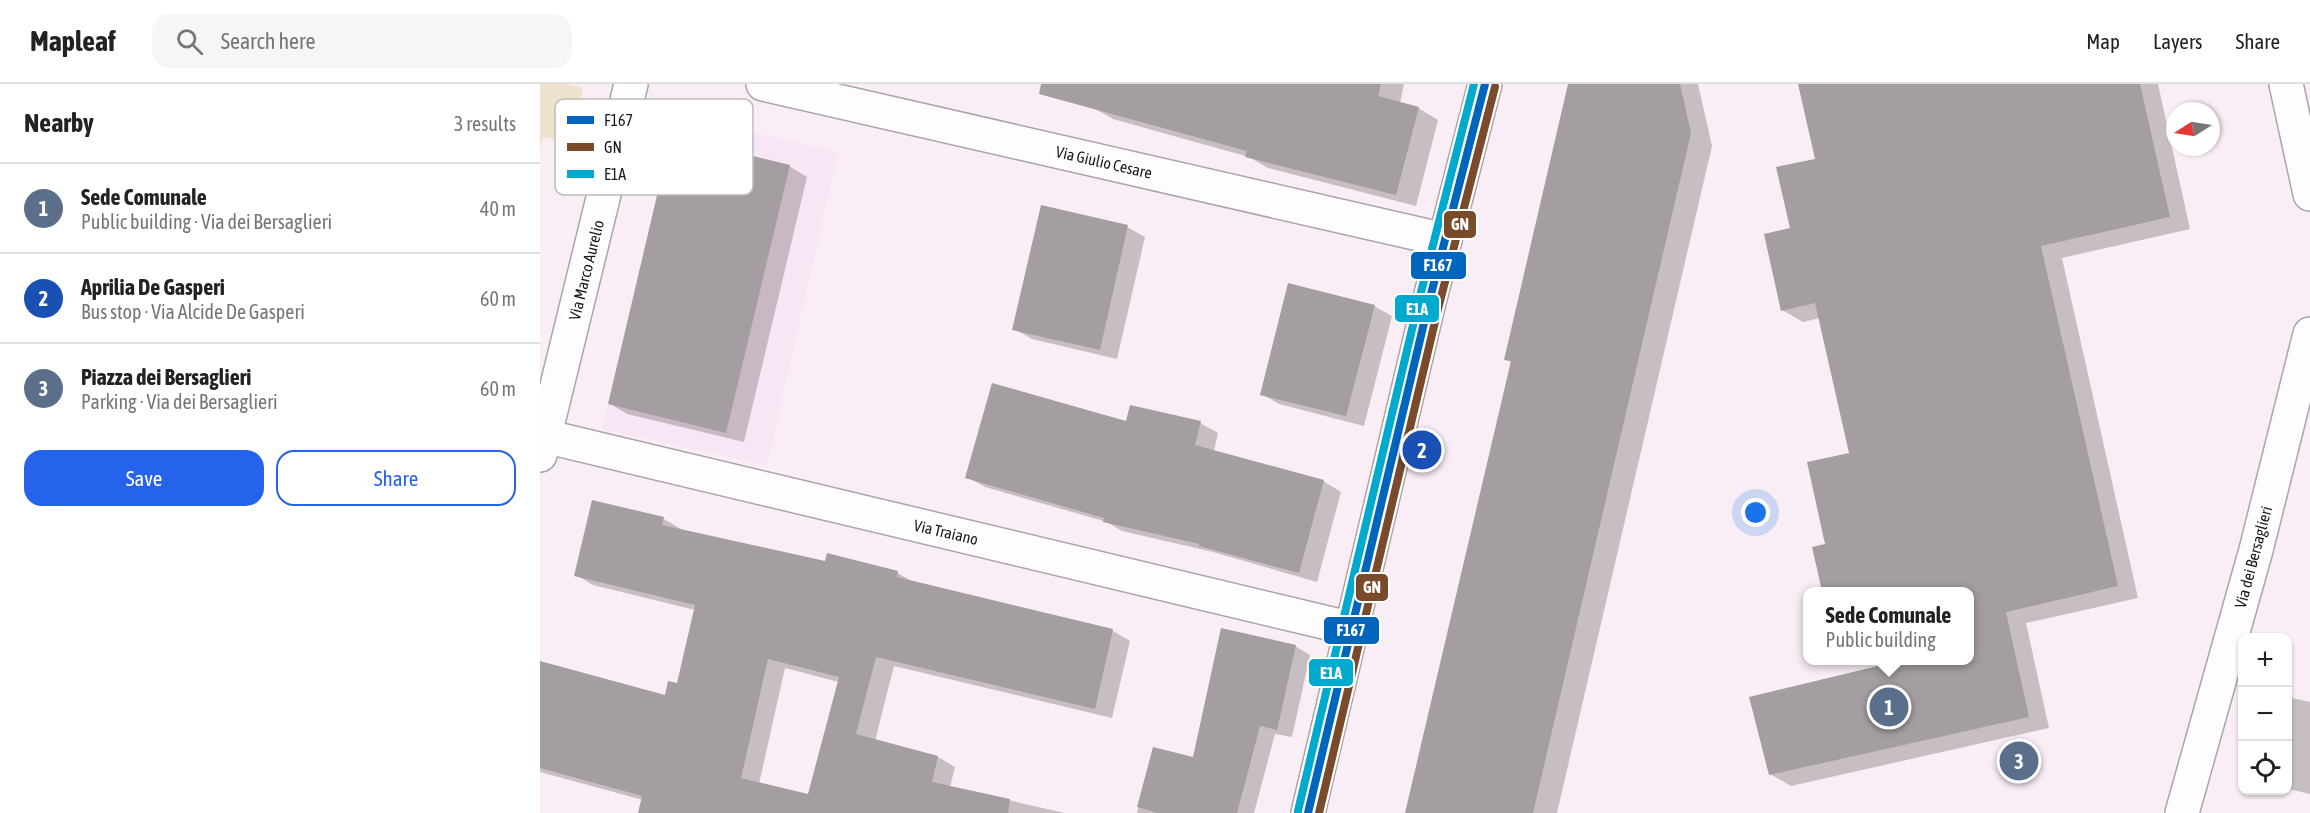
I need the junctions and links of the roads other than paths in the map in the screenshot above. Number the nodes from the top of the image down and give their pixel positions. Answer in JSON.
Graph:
{"nodes":[{"id":1,"x":632,"y":84,"type":"edge"},
{"id":2,"x":763,"y":84,"type":"edge"},
{"id":3,"x":1485,"y":84,"type":"edge"},
{"id":4,"x":2286,"y":84,"type":"edge"},
{"id":5,"x":628,"y":99,"type":"edge"},
{"id":6,"x":2310,"y":194,"type":"edge"},
{"id":7,"x":604,"y":195,"type":"edge"},
{"id":8,"x":1445,"y":240,"type":"junction"},
{"id":9,"x":2310,"y":334,"type":"edge"},
{"id":10,"x":542,"y":442,"type":"edge"},
{"id":11,"x":1353,"y":629,"type":"junction"},
{"id":12,"x":1308,"y":813,"type":"edge"},
{"id":13,"x":2182,"y":813,"type":"edge"}],
"edges":[{"from":1,"to":5,"type":"street","name":"Via Marco Aurelio"},
{"from":2,"to":8,"type":"street","name":"Via Giulio Cesare"},
{"from":3,"to":8,"type":"street"},
{"from":4,"to":6,"type":"street"},
{"from":7,"to":10,"type":"street","name":"Via Marco Aurelio"},
{"from":8,"to":11,"type":"street"},
{"from":9,"to":13,"type":"street","name":"Via dei Bersaglieri"},
{"from":10,"to":11,"type":"street","name":"Via Traiano"},
{"from":11,"to":12,"type":"street"}]}
